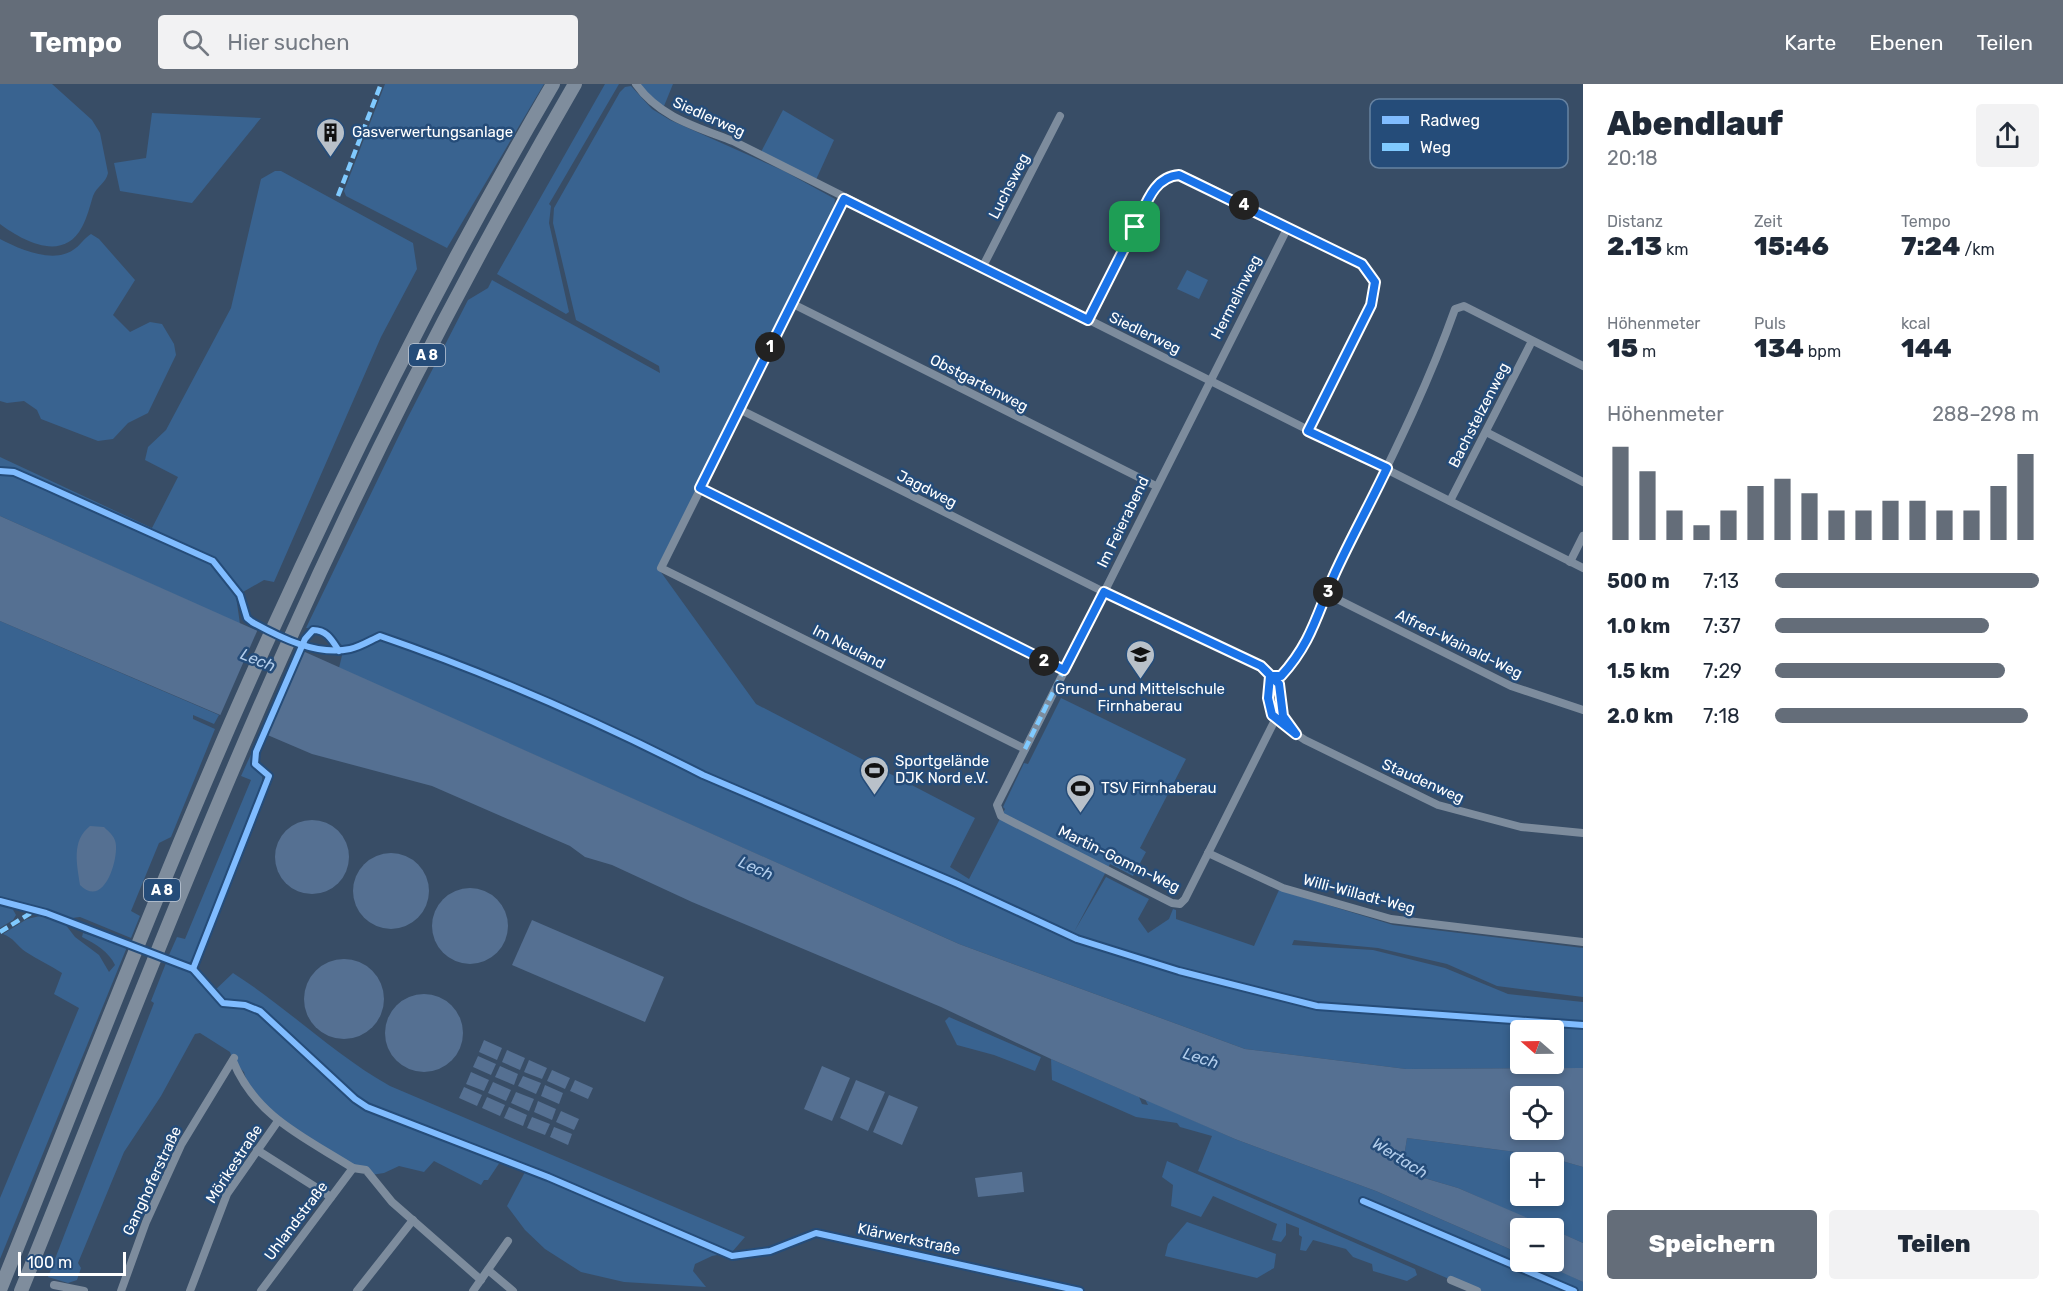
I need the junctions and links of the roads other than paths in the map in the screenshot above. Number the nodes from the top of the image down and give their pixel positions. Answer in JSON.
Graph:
{"nodes":[{"id":1,"x":554,"y":84,"type":"edge"},
{"id":2,"x":575,"y":84,"type":"edge"},
{"id":3,"x":636,"y":84,"type":"edge"},
{"id":4,"x":1060,"y":116,"type":"dead end"},
{"id":5,"x":844,"y":199,"type":"junction"},
{"id":6,"x":1288,"y":227,"type":"junction"},
{"id":7,"x":982,"y":268,"type":"junction"},
{"id":8,"x":791,"y":303,"type":"junction"},
{"id":9,"x":1088,"y":320,"type":"junction"},
{"id":10,"x":1532,"y":341,"type":"junction"},
{"id":11,"x":1583,"y":366,"type":"edge"},
{"id":12,"x":1209,"y":380,"type":"junction"},
{"id":13,"x":739,"y":410,"type":"junction"},
{"id":14,"x":1308,"y":431,"type":"junction"},
{"id":15,"x":1486,"y":432,"type":"junction"},
{"id":16,"x":1387,"y":468,"type":"junction"},
{"id":17,"x":1583,"y":482,"type":"edge"},
{"id":18,"x":1156,"y":486,"type":"junction"},
{"id":19,"x":700,"y":488,"type":"junction"},
{"id":20,"x":1450,"y":501,"type":"junction"},
{"id":21,"x":1583,"y":536,"type":"edge"},
{"id":22,"x":1570,"y":562,"type":"junction"},
{"id":23,"x":1583,"y":568,"type":"edge"},
{"id":24,"x":1104,"y":592,"type":"junction"},
{"id":25,"x":1327,"y":594,"type":"junction"},
{"id":26,"x":1064,"y":670,"type":"junction"},
{"id":27,"x":1270,"y":676,"type":"junction"},
{"id":28,"x":1583,"y":710,"type":"edge"},
{"id":29,"x":1275,"y":720,"type":"junction"},
{"id":30,"x":1296,"y":734,"type":"junction"},
{"id":31,"x":1025,"y":749,"type":"junction"},
{"id":32,"x":997,"y":805,"type":"joint"},
{"id":33,"x":1583,"y":833,"type":"edge"},
{"id":34,"x":1208,"y":853,"type":"junction"},
{"id":35,"x":1583,"y":942,"type":"edge"},
{"id":36,"x":278,"y":1121,"type":"junction"},
{"id":37,"x":257,"y":1150,"type":"junction"},
{"id":38,"x":353,"y":1168,"type":"junction"},
{"id":39,"x":332,"y":1197,"type":"junction"},
{"id":40,"x":413,"y":1220,"type":"junction"},
{"id":41,"x":508,"y":1241,"type":"dead end"},
{"id":42,"x":732,"y":1256,"type":"dead end"},
{"id":43,"x":488,"y":1270,"type":"junction"},
{"id":44,"x":481,"y":1280,"type":"junction"},
{"id":45,"x":1451,"y":1280,"type":"dead end"},
{"id":46,"x":54,"y":1285,"type":"dead end"},
{"id":47,"x":0,"y":1290,"type":"edge"},
{"id":48,"x":21,"y":1291,"type":"edge"},
{"id":49,"x":84,"y":1291,"type":"edge"},
{"id":50,"x":121,"y":1291,"type":"edge"},
{"id":51,"x":190,"y":1291,"type":"edge"},
{"id":52,"x":261,"y":1291,"type":"edge"},
{"id":53,"x":357,"y":1291,"type":"edge"},
{"id":54,"x":473,"y":1291,"type":"edge"},
{"id":55,"x":513,"y":1291,"type":"edge"},
{"id":56,"x":1080,"y":1291,"type":"edge"},
{"id":57,"x":1477,"y":1291,"type":"edge"}],
"edges":[{"from":1,"to":47,"type":"highway","number":"A 8"},
{"from":2,"to":48,"type":"highway","number":"A 8"},
{"from":3,"to":5,"type":"street","name":"Siedlerweg"},
{"from":4,"to":7,"type":"street","name":"Luchsweg"},
{"from":5,"to":7,"type":"street","name":"Siedlerweg"},
{"from":5,"to":8,"type":"street"},
{"from":6,"to":9,"type":"street"},
{"from":6,"to":12,"type":"street","name":"Hermelinweg"},
{"from":6,"to":14,"type":"street"},
{"from":7,"to":9,"type":"street","name":"Siedlerweg"},
{"from":8,"to":13,"type":"street"},
{"from":8,"to":18,"type":"street","name":"Obstgartenweg"},
{"from":9,"to":12,"type":"street","name":"Siedlerweg"},
{"from":10,"to":11,"type":"street"},
{"from":10,"to":15,"type":"street","name":"Bachstelzenweg"},
{"from":10,"to":16,"type":"street"},
{"from":12,"to":14,"type":"street","name":"Siedlerweg"},
{"from":12,"to":18,"type":"street","name":"Im Feierabend"},
{"from":13,"to":19,"type":"street"},
{"from":13,"to":24,"type":"street","name":"Jagdweg"},
{"from":14,"to":16,"type":"street","name":"Siedlerweg"},
{"from":15,"to":17,"type":"street"},
{"from":15,"to":20,"type":"street","name":"Bachstelzenweg"},
{"from":16,"to":20,"type":"street","name":"Siedlerweg"},
{"from":16,"to":25,"type":"street"},
{"from":18,"to":24,"type":"street","name":"Im Feierabend"},
{"from":19,"to":26,"type":"street"},
{"from":19,"to":31,"type":"street","name":"Im Neuland"},
{"from":20,"to":22,"type":"street","name":"Siedlerweg"},
{"from":21,"to":22,"type":"street"},
{"from":22,"to":23,"type":"street","name":"Siedlerweg"},
{"from":24,"to":26,"type":"street","name":"Im Feierabend"},
{"from":24,"to":27,"type":"street","name":"Jagdweg"},
{"from":25,"to":27,"type":"street"},
{"from":25,"to":28,"type":"street","name":"Alfred-Wainald-Weg"},
{"from":26,"to":31,"type":"street","name":"Im Feierabend"},
{"from":27,"to":29,"type":"street"},
{"from":27,"to":30,"type":"street"},
{"from":29,"to":30,"type":"street","name":"Staudenweg"},
{"from":29,"to":34,"type":"street","name":"Martin-Gomm-Weg"},
{"from":30,"to":33,"type":"street","name":"Staudenweg"},
{"from":31,"to":32,"type":"street","name":"Im Feierabend"},
{"from":32,"to":34,"type":"street","name":"Martin-Gomm-Weg"},
{"from":34,"to":35,"type":"street","name":"Willi-Willadt-Weg"},
{"from":36,"to":37,"type":"street","name":"Mörikestraße"},
{"from":36,"to":38,"type":"street"},
{"from":36,"to":50,"type":"street","name":"Ganghoferstraße"},
{"from":37,"to":39,"type":"street"},
{"from":37,"to":51,"type":"street","name":"Mörikestraße"},
{"from":38,"to":39,"type":"street","name":"Uhlandstraße"},
{"from":38,"to":40,"type":"street"},
{"from":39,"to":52,"type":"street","name":"Uhlandstraße"},
{"from":40,"to":44,"type":"street"},
{"from":40,"to":53,"type":"street"},
{"from":41,"to":43,"type":"street"},
{"from":42,"to":56,"type":"street","name":"Klärwerkstraße"},
{"from":43,"to":44,"type":"street"},
{"from":43,"to":55,"type":"street"},
{"from":44,"to":54,"type":"street"},
{"from":45,"to":57,"type":"street"},
{"from":46,"to":49,"type":"street"}]}
